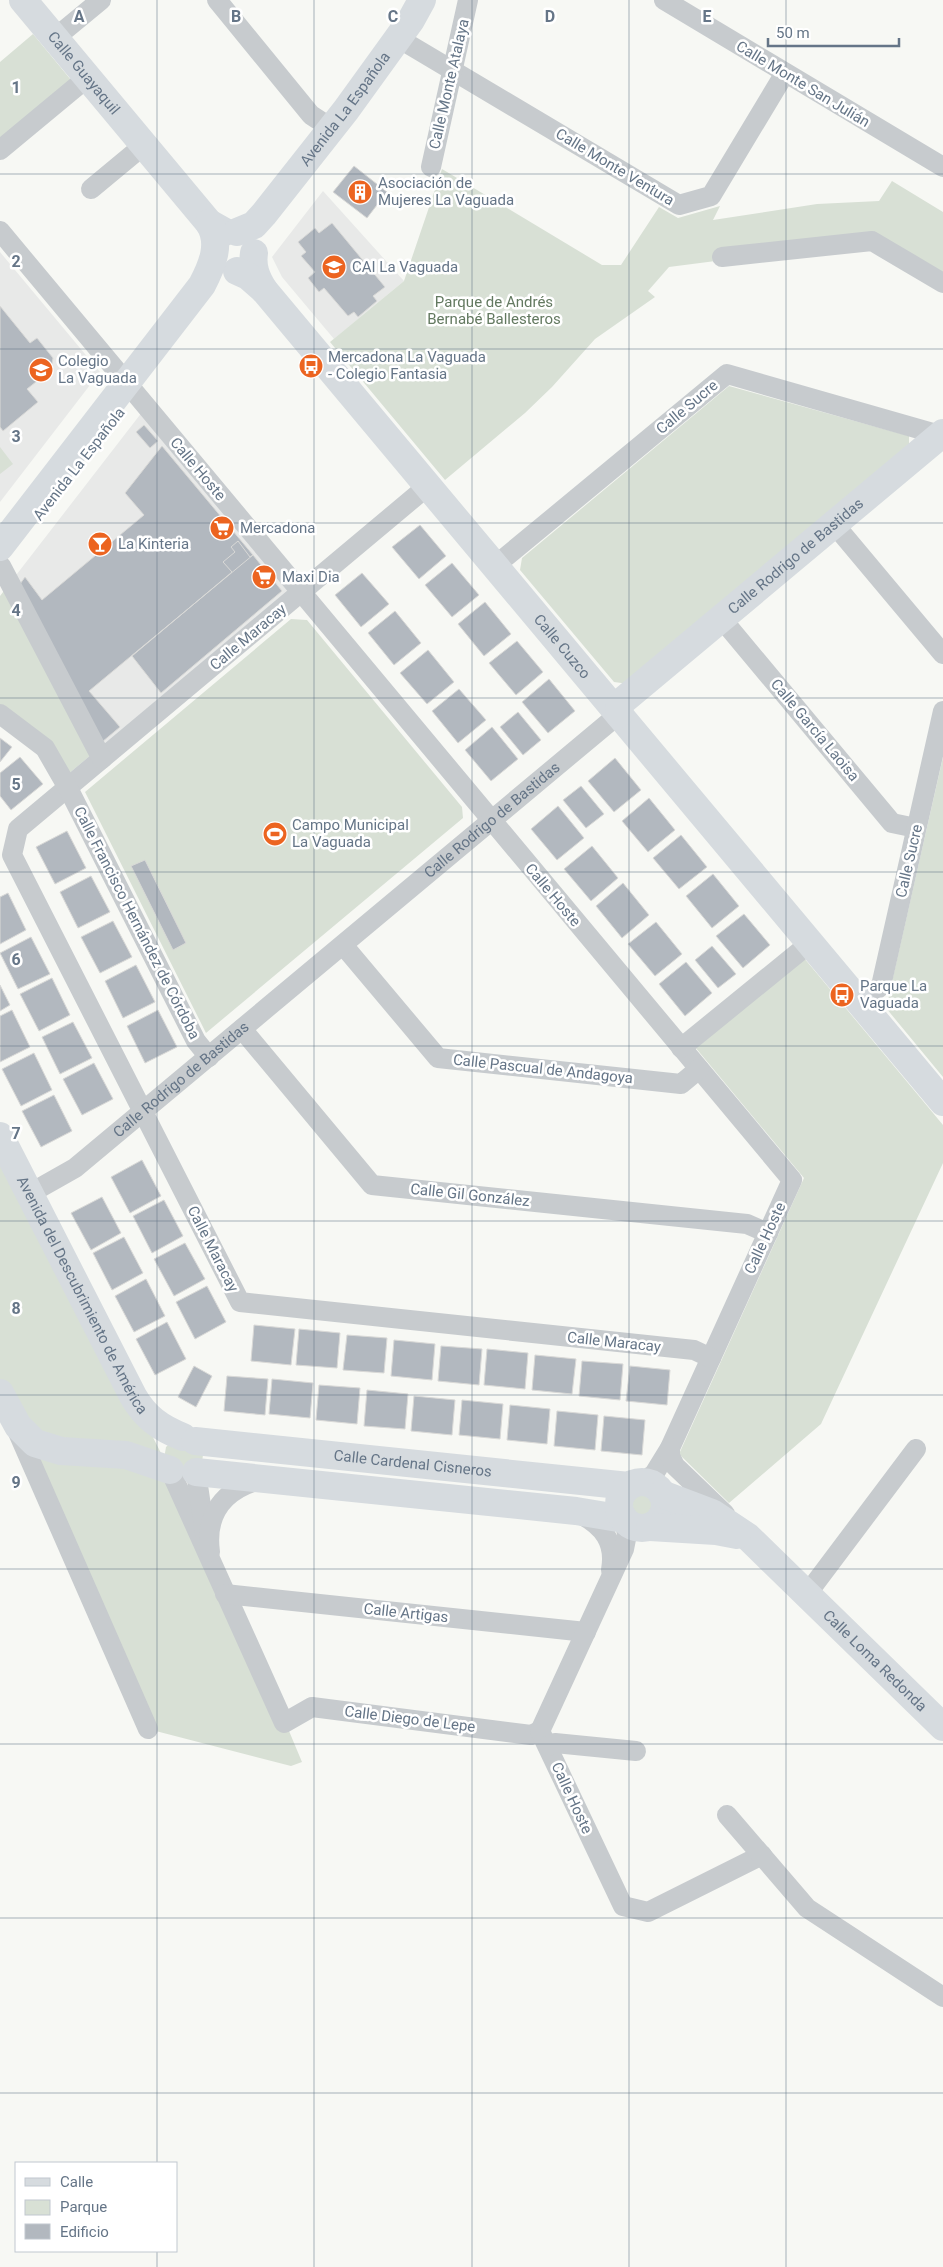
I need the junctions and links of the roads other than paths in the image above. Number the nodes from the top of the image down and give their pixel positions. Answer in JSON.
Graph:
{"nodes":[{"id":1,"x":23,"y":0,"type":"edge"},
{"id":2,"x":101,"y":0,"type":"edge"},
{"id":3,"x":422,"y":0,"type":"edge"},
{"id":4,"x":468,"y":0,"type":"edge"},
{"id":5,"x":664,"y":0,"type":"edge"},
{"id":6,"x":218,"y":1,"type":"edge"},
{"id":7,"x":55,"y":38,"type":"junction"},
{"id":8,"x":398,"y":38,"type":"junction"},
{"id":9,"x":452,"y":70,"type":"junction"},
{"id":10,"x":785,"y":73,"type":"junction"},
{"id":11,"x":88,"y":77,"type":"junction"},
{"id":12,"x":331,"y":128,"type":"junction"},
{"id":13,"x":144,"y":145,"type":"junction"},
{"id":14,"x":0,"y":150,"type":"edge"},
{"id":15,"x":431,"y":167,"type":"dead end"},
{"id":16,"x":943,"y":167,"type":"edge"},
{"id":17,"x":91,"y":189,"type":"dead end"},
{"id":18,"x":0,"y":231,"type":"edge"},
{"id":19,"x":234,"y":244,"type":"junction"},
{"id":20,"x":722,"y":257,"type":"dead end"},
{"id":21,"x":943,"y":283,"type":"edge"},
{"id":22,"x":130,"y":388,"type":"junction"},
{"id":23,"x":942,"y":435,"type":"edge"},
{"id":24,"x":429,"y":485,"type":"junction"},
{"id":25,"x":834,"y":524,"type":"junction"},
{"id":26,"x":0,"y":560,"type":"edge"},
{"id":27,"x":496,"y":565,"type":"junction"},
{"id":28,"x":301,"y":592,"type":"junction"},
{"id":29,"x":721,"y":618,"type":"junction"},
{"id":30,"x":943,"y":654,"type":"edge"},
{"id":31,"x":943,"y":711,"type":"edge"},
{"id":32,"x":0,"y":714,"type":"edge"},
{"id":33,"x":619,"y":714,"type":"junction"},
{"id":34,"x":102,"y":759,"type":"junction"},
{"id":35,"x":68,"y":788,"type":"junction"},
{"id":36,"x":492,"y":821,"type":"junction"},
{"id":37,"x":916,"y":828,"type":"junction"},
{"id":38,"x":810,"y":943,"type":"junction"},
{"id":39,"x":343,"y":944,"type":"junction"},
{"id":40,"x":860,"y":1003,"type":"junction"},
{"id":41,"x":242,"y":1029,"type":"junction"},
{"id":42,"x":681,"y":1048,"type":"junction"},
{"id":43,"x":209,"y":1057,"type":"junction"},
{"id":44,"x":699,"y":1069,"type":"junction"},
{"id":45,"x":943,"y":1102,"type":"edge"},
{"id":46,"x":143,"y":1112,"type":"junction"},
{"id":47,"x":0,"y":1136,"type":"edge"},
{"id":48,"x":29,"y":1194,"type":"junction"},
{"id":49,"x":768,"y":1233,"type":"junction"},
{"id":50,"x":711,"y":1358,"type":"junction"},
{"id":51,"x":5,"y":1402,"type":"edge"},
{"id":52,"x":189,"y":1439,"type":"junction"},
{"id":53,"x":670,"y":1448,"type":"junction"},
{"id":54,"x":916,"y":1449,"type":"dead end"},
{"id":55,"x":170,"y":1470,"type":"junction"},
{"id":56,"x":196,"y":1472,"type":"junction"},
{"id":57,"x":263,"y":1478,"type":"junction"},
{"id":58,"x":644,"y":1488,"type":"junction"},
{"id":59,"x":576,"y":1511,"type":"junction"},
{"id":60,"x":624,"y":1520,"type":"junction"},
{"id":61,"x":722,"y":1522,"type":"junction"},
{"id":62,"x":650,"y":1527,"type":"junction"},
{"id":63,"x":624,"y":1549,"type":"junction"},
{"id":64,"x":211,"y":1564,"type":"junction"},
{"id":65,"x":608,"y":1585,"type":"junction"},
{"id":66,"x":225,"y":1594,"type":"junction"},
{"id":67,"x":807,"y":1594,"type":"junction"},
{"id":68,"x":586,"y":1632,"type":"junction"},
{"id":69,"x":943,"y":1727,"type":"edge"},
{"id":70,"x":148,"y":1729,"type":"dead end"},
{"id":71,"x":544,"y":1739,"type":"junction"},
{"id":72,"x":636,"y":1751,"type":"dead end"},
{"id":73,"x":727,"y":1814,"type":"dead end"},
{"id":74,"x":762,"y":1855,"type":"junction"},
{"id":75,"x":943,"y":1997,"type":"edge"}],
"edges":[{"from":1,"to":7,"type":"street","name":"Calle Guayaquil"},
{"from":2,"to":7,"type":"street"},
{"from":3,"to":8,"type":"street","name":"Avenida La Española"},
{"from":4,"to":9,"type":"street","name":"Calle Monte Atalaya"},
{"from":5,"to":10,"type":"street","name":"Calle Monte San Julián"},
{"from":6,"to":12,"type":"street"},
{"from":7,"to":11,"type":"street","name":"Calle Guayaquil"},
{"from":8,"to":9,"type":"street","name":"Calle Monte Ventura"},
{"from":8,"to":12,"type":"street","name":"Avenida La Española"},
{"from":9,"to":10,"type":"street","name":"Calle Monte Ventura"},
{"from":9,"to":15,"type":"street","name":"Calle Monte Atalaya"},
{"from":10,"to":16,"type":"street","name":"Calle Monte San Julián"},
{"from":11,"to":13,"type":"street","name":"Calle Guayaquil"},
{"from":11,"to":14,"type":"street"},
{"from":12,"to":19,"type":"street","name":"Avenida La Española"},
{"from":13,"to":17,"type":"street"},
{"from":13,"to":19,"type":"street","name":"Calle Guayaquil"},
{"from":18,"to":22,"type":"street","name":"Calle Hoste"},
{"from":19,"to":22,"type":"street","name":"Avenida La Española"},
{"from":19,"to":24,"type":"street","name":"Calle Cuzco"},
{"from":20,"to":21,"type":"street"},
{"from":22,"to":26,"type":"street","name":"Avenida La Española"},
{"from":22,"to":28,"type":"street","name":"Calle Hoste"},
{"from":23,"to":25,"type":"street","name":"Calle Rodrigo de Bastidas"},
{"from":23,"to":27,"type":"street","name":"Calle Sucre"},
{"from":24,"to":27,"type":"street","name":"Calle Cuzco"},
{"from":24,"to":28,"type":"street","name":"Calle Maracay"},
{"from":25,"to":29,"type":"street","name":"Calle Rodrigo de Bastidas"},
{"from":25,"to":30,"type":"street"},
{"from":26,"to":34,"type":"street"},
{"from":27,"to":33,"type":"street","name":"Calle Cuzco"},
{"from":28,"to":34,"type":"street","name":"Calle Maracay"},
{"from":28,"to":36,"type":"street","name":"Calle Hoste"},
{"from":29,"to":33,"type":"street","name":"Calle Rodrigo de Bastidas"},
{"from":29,"to":37,"type":"street","name":"Calle García Laoisa"},
{"from":31,"to":37,"type":"street","name":"Calle Sucre"},
{"from":32,"to":35,"type":"street"},
{"from":33,"to":36,"type":"street","name":"Calle Rodrigo de Bastidas"},
{"from":33,"to":38,"type":"street","name":"Calle Cuzco"},
{"from":34,"to":35,"type":"street","name":"Calle Maracay"},
{"from":35,"to":43,"type":"street","name":"Calle Francisco Hernández de Córdoba"},
{"from":35,"to":46,"type":"street","name":"Calle Maracay"},
{"from":36,"to":39,"type":"street","name":"Calle Rodrigo de Bastidas"},
{"from":36,"to":42,"type":"street","name":"Calle Hoste"},
{"from":37,"to":40,"type":"street","name":"Calle Sucre"},
{"from":38,"to":40,"type":"street","name":"Calle Cuzco"},
{"from":38,"to":42,"type":"street"},
{"from":39,"to":41,"type":"street","name":"Calle Rodrigo de Bastidas"},
{"from":39,"to":44,"type":"street","name":"Calle Pascual de Andagoya"},
{"from":40,"to":45,"type":"street","name":"Calle Cuzco"},
{"from":41,"to":43,"type":"street","name":"Calle Rodrigo de Bastidas"},
{"from":41,"to":49,"type":"street","name":"Calle Gil González"},
{"from":42,"to":44,"type":"street","name":"Calle Hoste"},
{"from":43,"to":46,"type":"street","name":"Calle Rodrigo de Bastidas"},
{"from":44,"to":49,"type":"street","name":"Calle Hoste"},
{"from":46,"to":48,"type":"street","name":"Calle Rodrigo de Bastidas"},
{"from":46,"to":50,"type":"street","name":"Calle Maracay"},
{"from":47,"to":48,"type":"street","name":"Avenida del Descubrimiento de América"},
{"from":48,"to":52,"type":"street","name":"Avenida del Descubrimiento de América"},
{"from":49,"to":50,"type":"street","name":"Calle Hoste"},
{"from":50,"to":53,"type":"street","name":"Calle Hoste"},
{"from":51,"to":55,"type":"street"},
{"from":51,"to":70,"type":"street"},
{"from":52,"to":55,"type":"street"},
{"from":52,"to":56,"type":"street"},
{"from":52,"to":58,"type":"street","name":"Calle Cardenal Cisneros"},
{"from":53,"to":58,"type":"street","name":"Calle Hoste"},
{"from":53,"to":61,"type":"street"},
{"from":54,"to":67,"type":"street"},
{"from":55,"to":56,"type":"street"},
{"from":55,"to":64,"type":"street"},
{"from":56,"to":57,"type":"street","name":"Calle Cardenal Cisneros"},
{"from":56,"to":64,"type":"street"},
{"from":57,"to":59,"type":"street","name":"Calle Cardenal Cisneros"},
{"from":57,"to":64,"type":"street"},
{"from":58,"to":60,"type":"street"},
{"from":58,"to":61,"type":"street","name":"Calle Cardenal Cisneros"},
{"from":58,"to":62,"type":"street"},
{"from":59,"to":60,"type":"street","name":"Calle Cardenal Cisneros"},
{"from":59,"to":65,"type":"street"},
{"from":60,"to":62,"type":"street"},
{"from":60,"to":63,"type":"street"},
{"from":61,"to":62,"type":"street"},
{"from":61,"to":67,"type":"street","name":"Calle Loma Redonda"},
{"from":62,"to":63,"type":"street"},
{"from":63,"to":65,"type":"street"},
{"from":64,"to":66,"type":"street"},
{"from":65,"to":68,"type":"street"},
{"from":66,"to":68,"type":"street","name":"Calle Artigas"},
{"from":66,"to":71,"type":"street","name":"Calle Diego de Lepe"},
{"from":67,"to":69,"type":"street","name":"Calle Loma Redonda"},
{"from":68,"to":71,"type":"street"},
{"from":71,"to":72,"type":"street","name":"Calle Diego de Lepe"},
{"from":71,"to":74,"type":"street","name":"Calle Hoste"},
{"from":73,"to":74,"type":"street"},
{"from":74,"to":75,"type":"street"}]}
